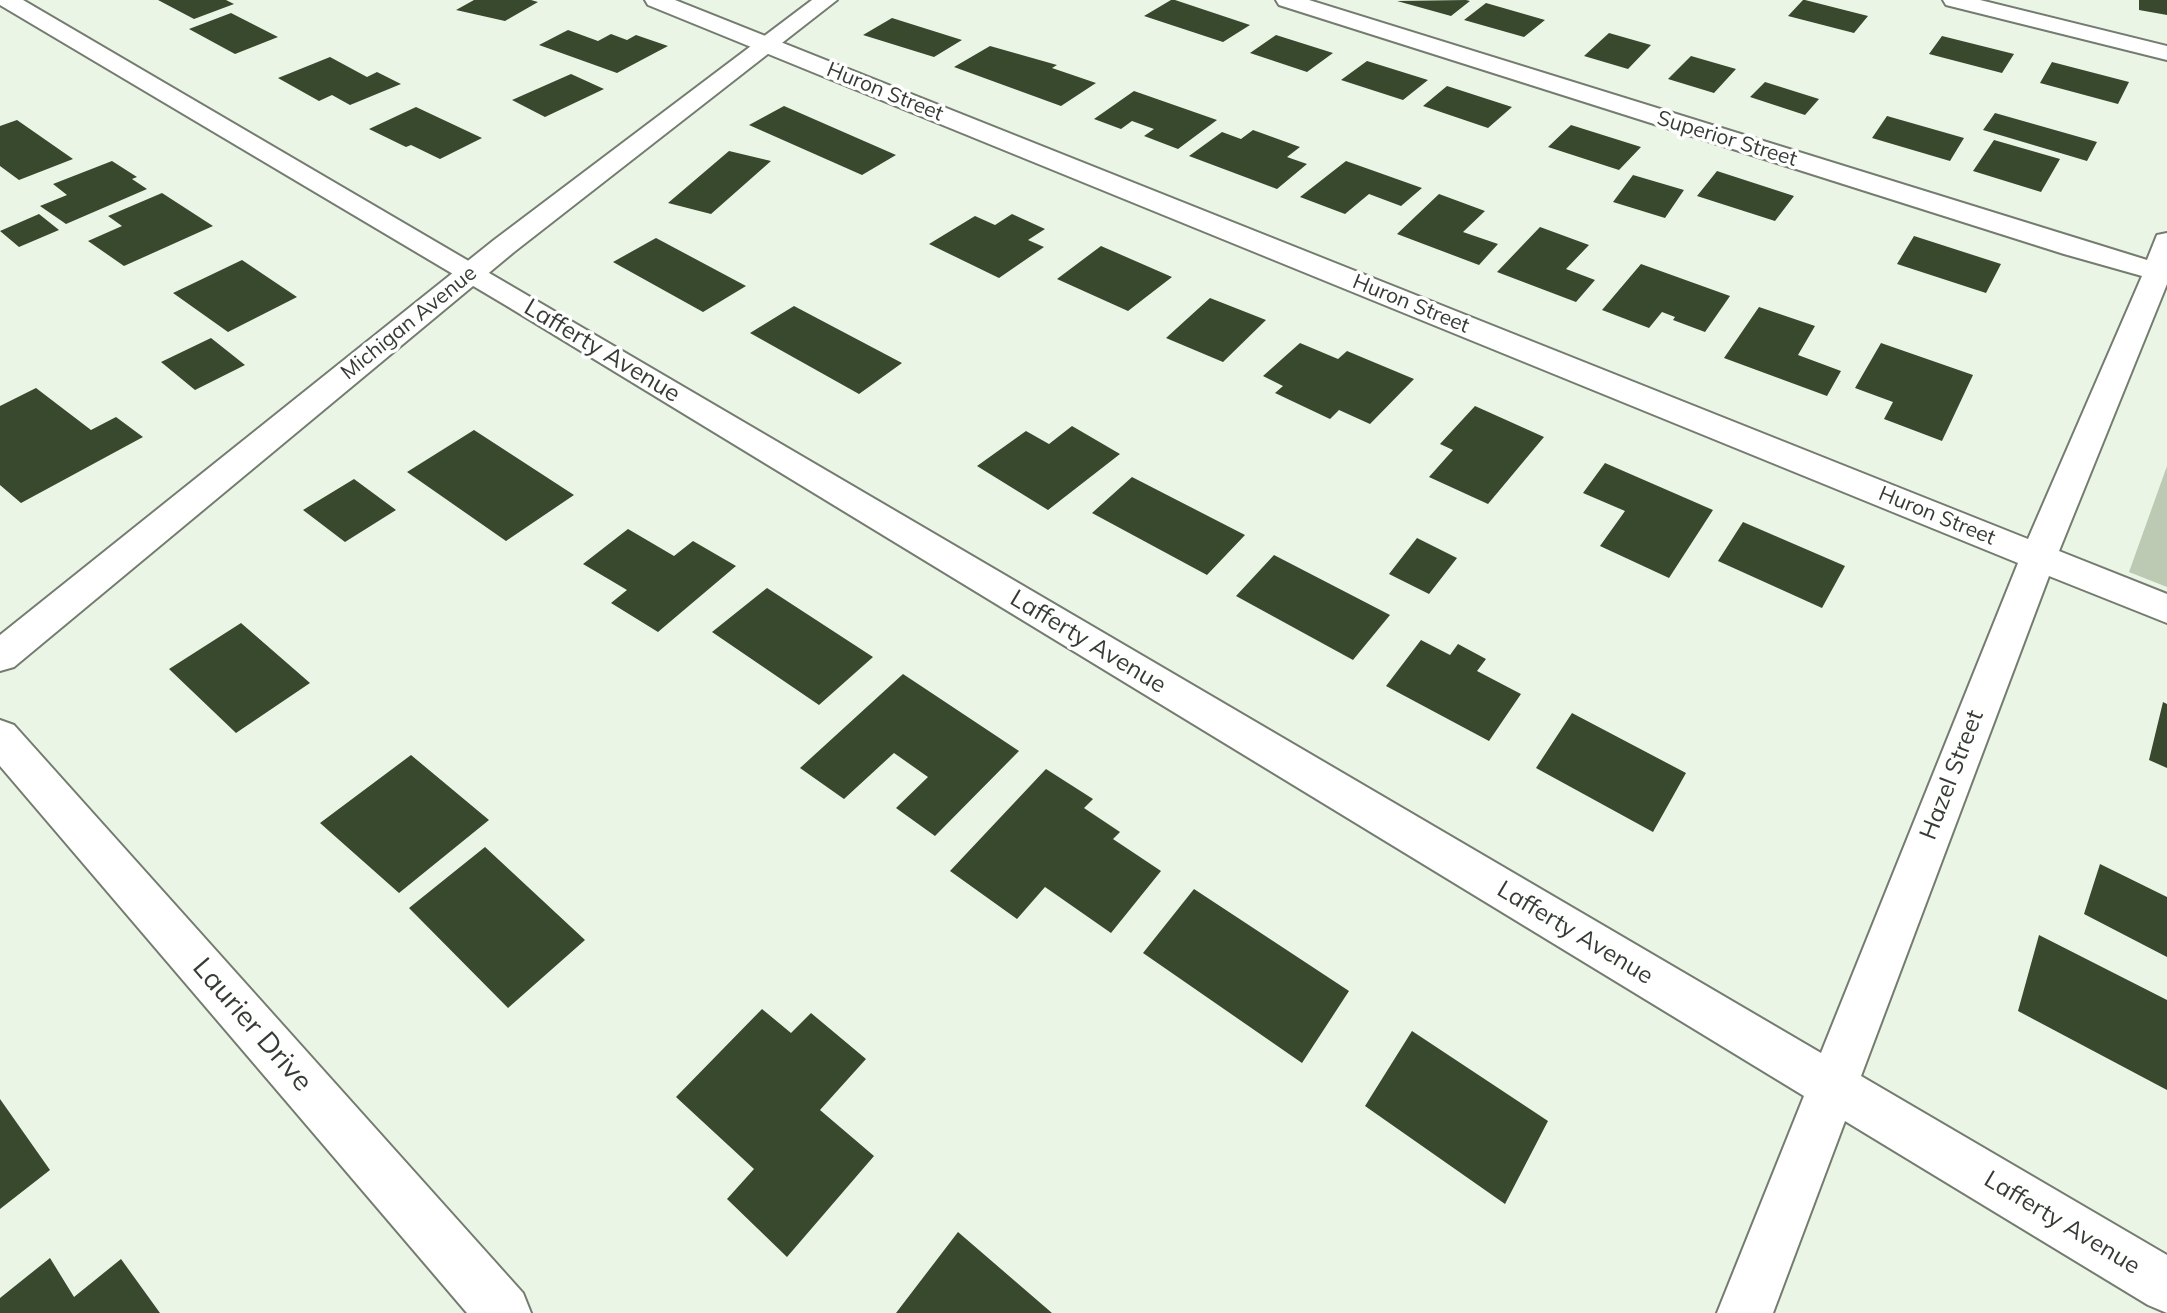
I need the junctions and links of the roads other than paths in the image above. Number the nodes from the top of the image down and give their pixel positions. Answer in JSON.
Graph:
{"nodes":[{"id":1,"x":8,"y":0,"type":"edge"},
{"id":2,"x":656,"y":0,"type":"edge"},
{"id":3,"x":826,"y":0,"type":"edge"},
{"id":4,"x":1287,"y":0,"type":"edge"},
{"id":5,"x":1954,"y":0,"type":"edge"},
{"id":6,"x":768,"y":45,"type":"junction"},
{"id":7,"x":2167,"y":53,"type":"edge"},
{"id":8,"x":2164,"y":262,"type":"edge"},
{"id":9,"x":472,"y":273,"type":"junction"},
{"id":10,"x":2038,"y":557,"type":"junction"},
{"id":11,"x":2167,"y":609,"type":"edge"},
{"id":12,"x":0,"y":656,"type":"edge"},
{"id":13,"x":0,"y":737,"type":"edge"},
{"id":14,"x":1831,"y":1086,"type":"junction"},
{"id":15,"x":2167,"y":1286,"type":"edge"},
{"id":16,"x":503,"y":1313,"type":"edge"},
{"id":17,"x":1745,"y":1313,"type":"edge"}],
"edges":[{"from":1,"to":9,"type":"street","name":"Lafferty Avenue"},
{"from":2,"to":6,"type":"street","name":"Huron Street"},
{"from":3,"to":6,"type":"street","name":"Michigan Avenue"},
{"from":4,"to":8,"type":"street","name":"Superior Street"},
{"from":5,"to":7,"type":"street"},
{"from":6,"to":9,"type":"street","name":"Michigan Avenue"},
{"from":6,"to":10,"type":"street","name":"Huron Street"},
{"from":8,"to":10,"type":"street","name":"Hazel Street"},
{"from":9,"to":12,"type":"street","name":"Michigan Avenue"},
{"from":9,"to":14,"type":"street","name":"Lafferty Avenue"},
{"from":10,"to":11,"type":"street","name":"Huron Street"},
{"from":10,"to":14,"type":"street","name":"Hazel Street"},
{"from":13,"to":16,"type":"street","name":"Laurier Drive"},
{"from":14,"to":15,"type":"street","name":"Lafferty Avenue"},
{"from":14,"to":17,"type":"street","name":"Hazel Street"}]}
